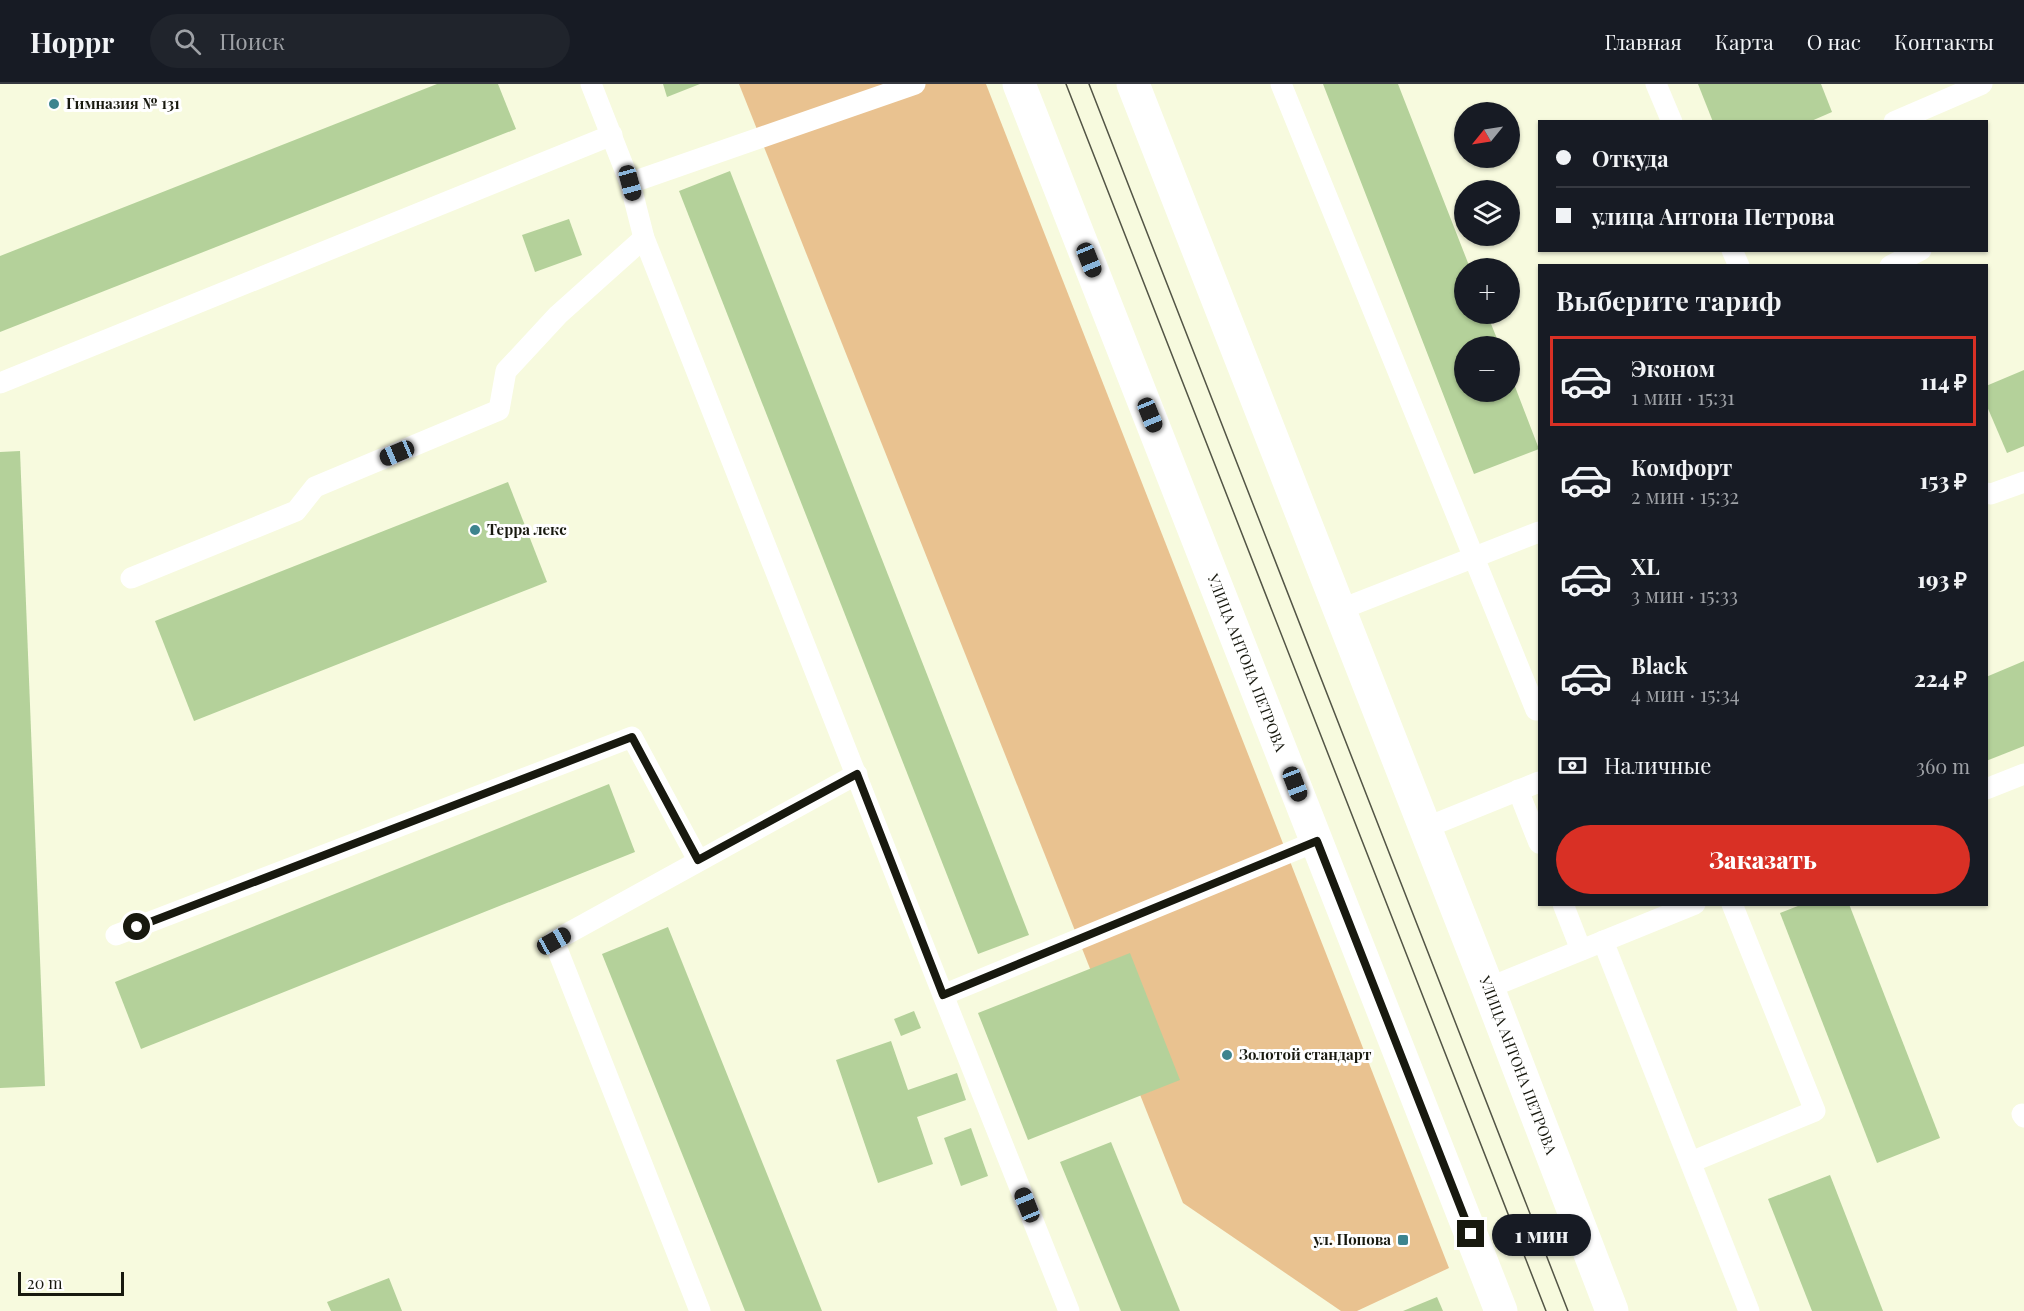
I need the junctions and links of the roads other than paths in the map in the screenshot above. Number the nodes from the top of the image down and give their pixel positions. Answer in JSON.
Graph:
{"nodes":[{"id":1,"x":591,"y":84,"type":"edge"},
{"id":2,"x":915,"y":84,"type":"edge"},
{"id":3,"x":1019,"y":84,"type":"edge"},
{"id":4,"x":1133,"y":84,"type":"edge"},
{"id":5,"x":1281,"y":84,"type":"edge"},
{"id":6,"x":1656,"y":84,"type":"edge"},
{"id":7,"x":1982,"y":84,"type":"edge"},
{"id":8,"x":1671,"y":120,"type":"edge"},
{"id":9,"x":1899,"y":120,"type":"edge"},
{"id":10,"x":612,"y":135,"type":"junction"},
{"id":11,"x":630,"y":183,"type":"junction"},
{"id":12,"x":644,"y":238,"type":"junction"},
{"id":13,"x":1918,"y":252,"type":"edge"},
{"id":14,"x":1894,"y":264,"type":"edge"},
{"id":15,"x":0,"y":384,"type":"edge"},
{"id":16,"x":2024,"y":482,"type":"edge"},
{"id":17,"x":1988,"y":493,"type":"edge"},
{"id":18,"x":1538,"y":532,"type":"edge"},
{"id":19,"x":1473,"y":558,"type":"junction"},
{"id":20,"x":131,"y":578,"type":"dead end"},
{"id":21,"x":1339,"y":610,"type":"junction"},
{"id":22,"x":1538,"y":709,"type":"edge"},
{"id":23,"x":857,"y":774,"type":"junction"},
{"id":24,"x":2024,"y":774,"type":"edge"},
{"id":25,"x":1538,"y":782,"type":"edge"},
{"id":26,"x":1988,"y":788,"type":"edge"},
{"id":27,"x":1518,"y":790,"type":"junction"},
{"id":28,"x":1425,"y":828,"type":"junction"},
{"id":29,"x":1538,"y":840,"type":"edge"},
{"id":30,"x":1317,"y":841,"type":"junction"},
{"id":31,"x":698,"y":860,"type":"junction"},
{"id":32,"x":1564,"y":906,"type":"edge"},
{"id":33,"x":1690,"y":906,"type":"edge"},
{"id":34,"x":1733,"y":906,"type":"edge"},
{"id":35,"x":116,"y":935,"type":"dead end"},
{"id":36,"x":1604,"y":941,"type":"junction"},
{"id":37,"x":1581,"y":950,"type":"junction"},
{"id":38,"x":1488,"y":988,"type":"junction"},
{"id":39,"x":943,"y":995,"type":"junction"},
{"id":40,"x":1691,"y":1162,"type":"junction"},
{"id":41,"x":700,"y":1311,"type":"edge"},
{"id":42,"x":1069,"y":1311,"type":"edge"},
{"id":43,"x":1500,"y":1311,"type":"edge"},
{"id":44,"x":1612,"y":1311,"type":"edge"},
{"id":45,"x":1749,"y":1311,"type":"edge"}],
"edges":[{"from":1,"to":10,"type":"lane"},
{"from":2,"to":11,"type":"lane"},
{"from":3,"to":30,"type":"main road","name":"УЛИЦА АНТОНА ПЕТРОВА"},
{"from":4,"to":21,"type":"main road","name":"УЛИЦА АНТОНА ПЕТРОВА"},
{"from":5,"to":19,"type":"lane"},
{"from":6,"to":8,"type":"lane"},
{"from":7,"to":9,"type":"lane"},
{"from":10,"to":11,"type":"lane"},
{"from":10,"to":15,"type":"lane"},
{"from":11,"to":12,"type":"lane"},
{"from":12,"to":20,"type":"lane"},
{"from":12,"to":23,"type":"lane"},
{"from":13,"to":14,"type":"lane"},
{"from":16,"to":17,"type":"lane"},
{"from":18,"to":19,"type":"lane"},
{"from":19,"to":21,"type":"lane"},
{"from":19,"to":22,"type":"lane"},
{"from":21,"to":28,"type":"main road","name":"УЛИЦА АНТОНА ПЕТРОВА"},
{"from":23,"to":31,"type":"lane"},
{"from":23,"to":39,"type":"lane"},
{"from":24,"to":26,"type":"lane"},
{"from":25,"to":27,"type":"lane"},
{"from":27,"to":28,"type":"lane"},
{"from":27,"to":29,"type":"lane"},
{"from":28,"to":38,"type":"main road","name":"УЛИЦА АНТОНА ПЕТРОВА"},
{"from":30,"to":39,"type":"lane"},
{"from":30,"to":43,"type":"main road","name":"УЛИЦА АНТОНА ПЕТРОВА"},
{"from":31,"to":35,"type":"lane"},
{"from":31,"to":41,"type":"lane"},
{"from":32,"to":37,"type":"lane"},
{"from":33,"to":36,"type":"lane"},
{"from":34,"to":40,"type":"lane"},
{"from":36,"to":37,"type":"lane"},
{"from":36,"to":40,"type":"lane"},
{"from":37,"to":38,"type":"lane"},
{"from":38,"to":44,"type":"main road","name":"УЛИЦА АНТОНА ПЕТРОВА"},
{"from":39,"to":42,"type":"lane"},
{"from":40,"to":45,"type":"lane"}]}
